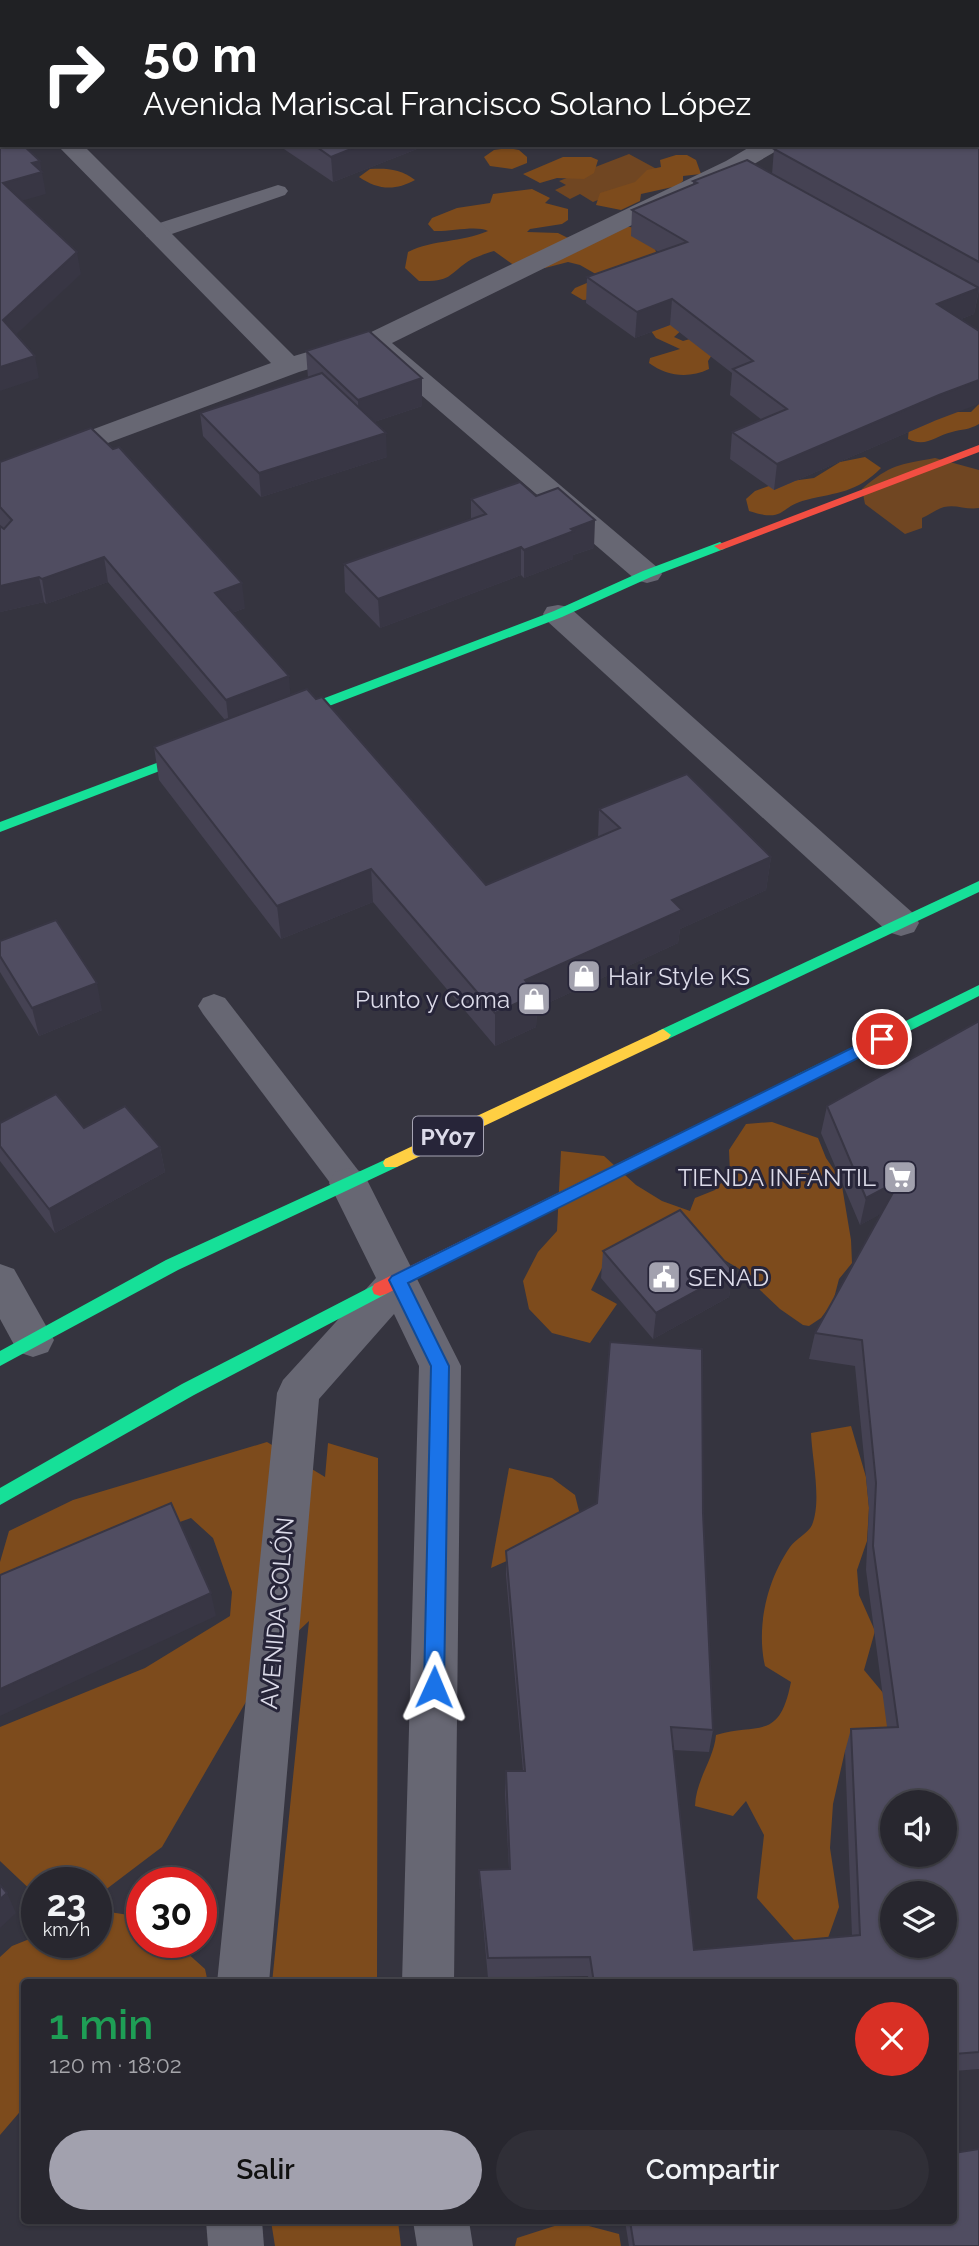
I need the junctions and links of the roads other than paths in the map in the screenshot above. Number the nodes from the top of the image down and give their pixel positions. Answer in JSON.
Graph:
{"nodes":[{"id":1,"x":71,"y":147,"type":"edge"},
{"id":2,"x":763,"y":147,"type":"edge"},
{"id":3,"x":724,"y":159,"type":"junction"},
{"id":4,"x":758,"y":179,"type":"edge"},
{"id":5,"x":278,"y":191,"type":"dead end"},
{"id":6,"x":155,"y":232,"type":"junction"},
{"id":7,"x":374,"y":341,"type":"junction"},
{"id":8,"x":289,"y":366,"type":"junction"},
{"id":9,"x":979,"y":448,"type":"edge"},
{"id":10,"x":0,"y":474,"type":"edge"},
{"id":11,"x":647,"y":574,"type":"junction"},
{"id":12,"x":558,"y":614,"type":"junction"},
{"id":13,"x":260,"y":728,"type":"edge"},
{"id":14,"x":221,"y":743,"type":"edge"},
{"id":15,"x":0,"y":827,"type":"edge"},
{"id":16,"x":979,"y":886,"type":"edge"},
{"id":17,"x":901,"y":923,"type":"junction"},
{"id":18,"x":979,"y":990,"type":"edge"},
{"id":19,"x":214,"y":1006,"type":"dead end"},
{"id":20,"x":349,"y":1183,"type":"junction"},
{"id":21,"x":0,"y":1280,"type":"edge"},
{"id":22,"x":398,"y":1280,"type":"junction"},
{"id":23,"x":16,"y":1349,"type":"edge"},
{"id":24,"x":0,"y":1497,"type":"edge"},
{"id":25,"x":243,"y":1979,"type":"edge"},
{"id":26,"x":428,"y":1979,"type":"edge"},
{"id":27,"x":233,"y":2224,"type":"edge"},
{"id":28,"x":441,"y":2224,"type":"edge"},
{"id":29,"x":236,"y":2246,"type":"edge"},
{"id":30,"x":445,"y":2246,"type":"edge"}],
"edges":[{"from":1,"to":6,"type":"street"},
{"from":2,"to":3,"type":"street"},
{"from":3,"to":4,"type":"street"},
{"from":3,"to":7,"type":"street"},
{"from":5,"to":6,"type":"lane"},
{"from":6,"to":8,"type":"street"},
{"from":7,"to":8,"type":"street"},
{"from":7,"to":11,"type":"street"},
{"from":8,"to":10,"type":"street"},
{"from":9,"to":11,"type":"main road"},
{"from":11,"to":12,"type":"main road"},
{"from":12,"to":13,"type":"main road"},
{"from":12,"to":17,"type":"street"},
{"from":14,"to":15,"type":"main road"},
{"from":16,"to":17,"type":"main road","number":"PY07"},
{"from":17,"to":20,"type":"main road","number":"PY07"},
{"from":18,"to":22,"type":"main road"},
{"from":19,"to":20,"type":"lane"},
{"from":20,"to":22,"type":"street"},
{"from":20,"to":23,"type":"main road","number":"PY07"},
{"from":21,"to":23,"type":"street"},
{"from":22,"to":24,"type":"main road"},
{"from":22,"to":25,"type":"street","name":"AVENIDA COLÓN"},
{"from":22,"to":26,"type":"street"},
{"from":27,"to":29,"type":"street"},
{"from":28,"to":30,"type":"street"}]}
